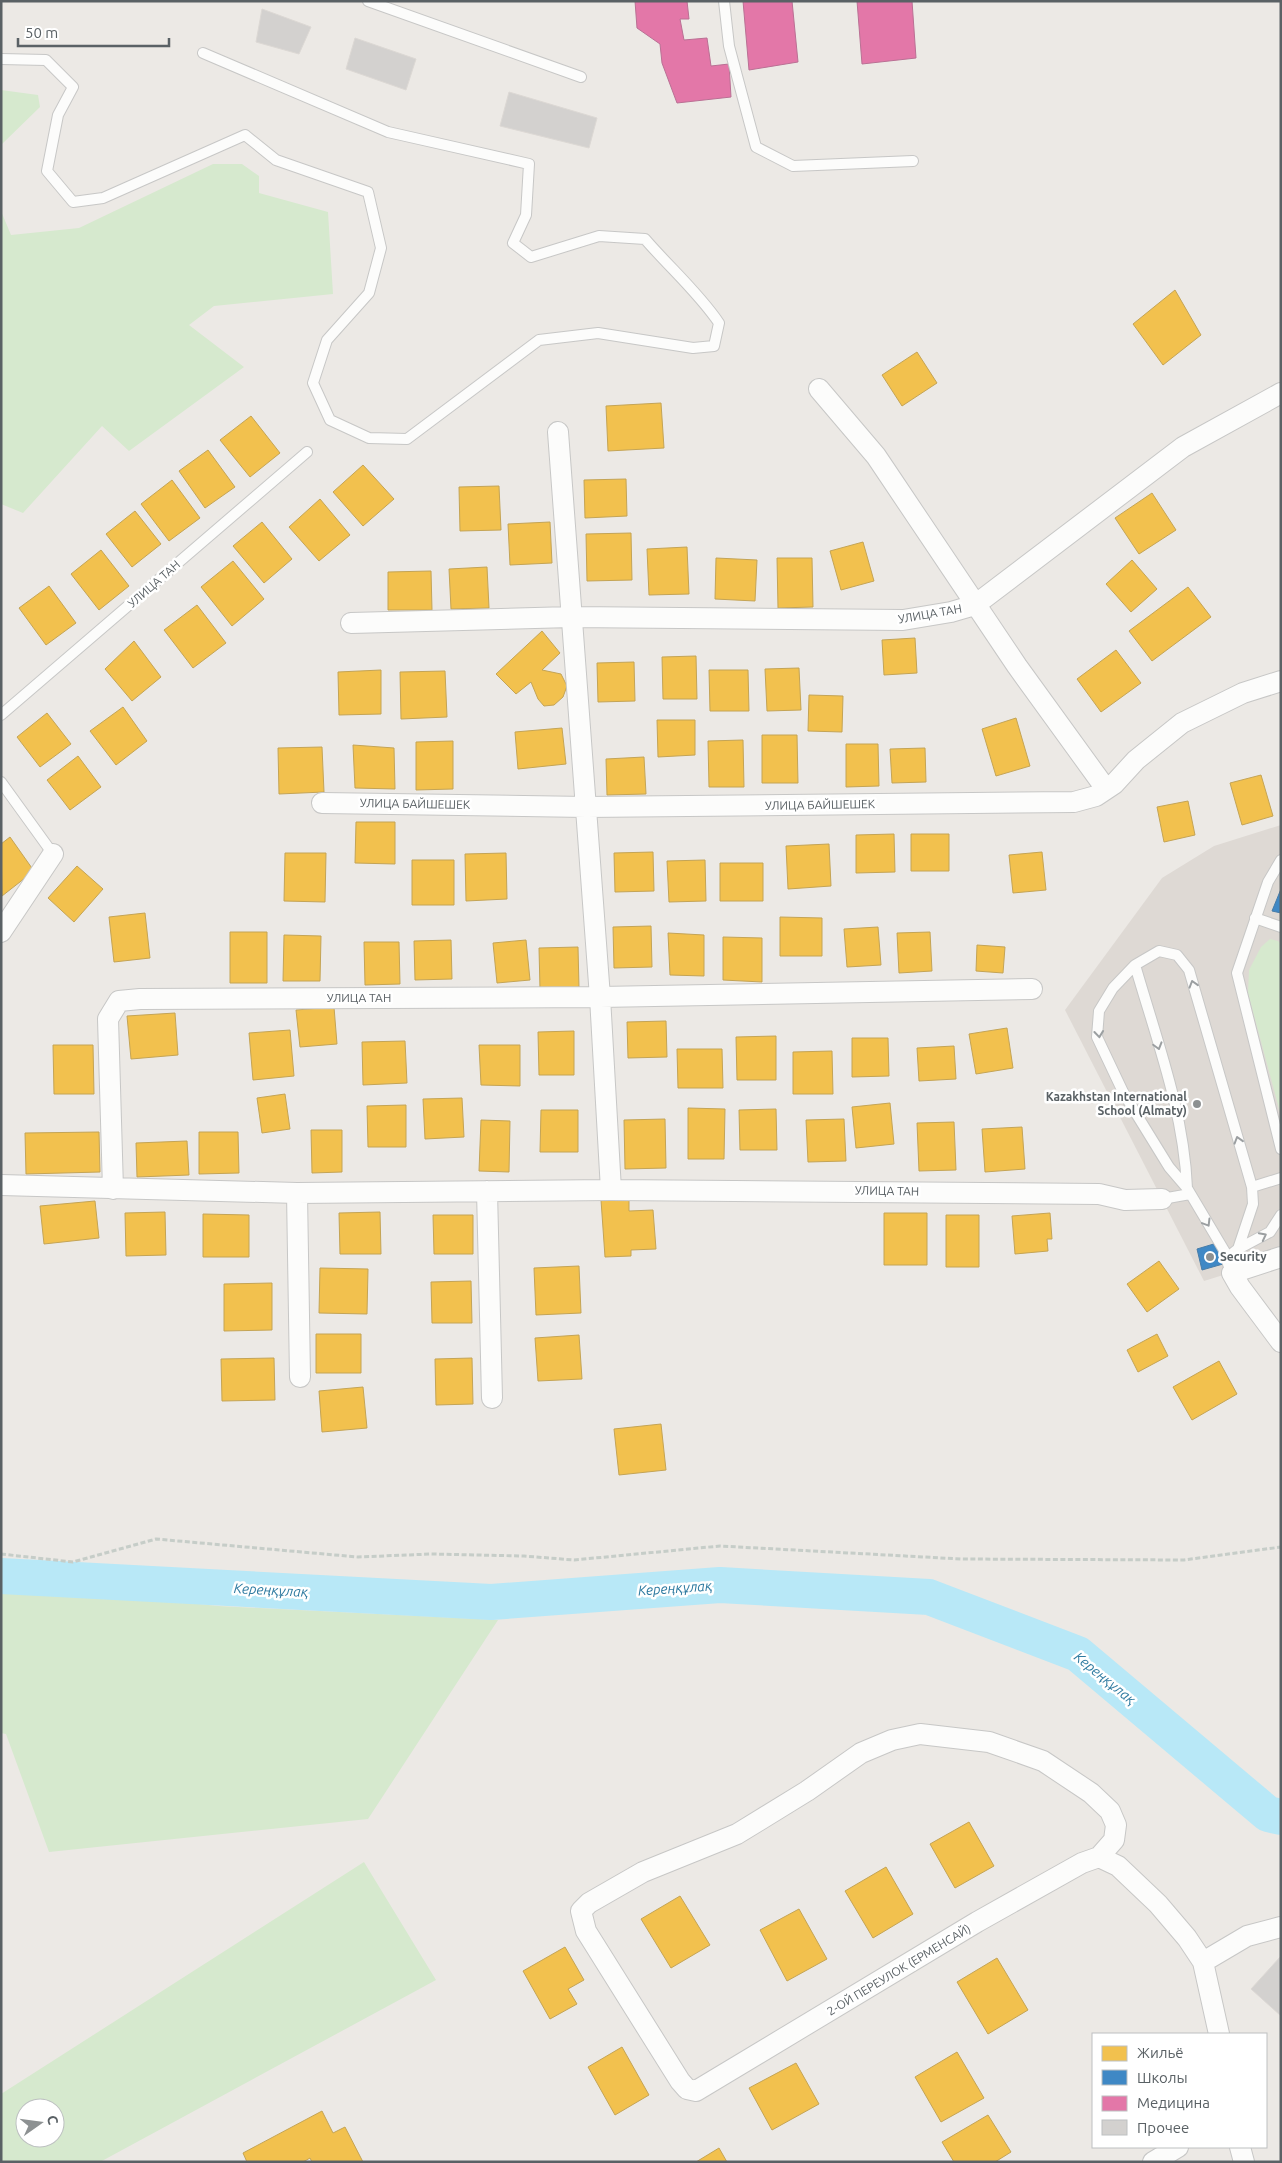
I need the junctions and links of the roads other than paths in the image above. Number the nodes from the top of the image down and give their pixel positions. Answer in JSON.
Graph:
{"nodes":[{"id":1,"x":368,"y":1,"type":"edge"},
{"id":2,"x":724,"y":1,"type":"edge"},
{"id":3,"x":203,"y":53,"type":"dead end"},
{"id":4,"x":1,"y":59,"type":"edge"},
{"id":5,"x":580,"y":77,"type":"dead end"},
{"id":6,"x":912,"y":161,"type":"dead end"},
{"id":7,"x":820,"y":389,"type":"dead end"},
{"id":8,"x":1281,"y":394,"type":"edge"},
{"id":9,"x":558,"y":432,"type":"dead end"},
{"id":10,"x":307,"y":452,"type":"dead end"},
{"id":11,"x":975,"y":605,"type":"junction"},
{"id":12,"x":571,"y":617,"type":"junction"},
{"id":13,"x":350,"y":623,"type":"dead end"},
{"id":14,"x":1281,"y":680,"type":"edge"},
{"id":15,"x":1,"y":715,"type":"edge"},
{"id":16,"x":1,"y":782,"type":"edge"},
{"id":17,"x":1106,"y":789,"type":"junction"},
{"id":18,"x":322,"y":803,"type":"dead end"},
{"id":19,"x":586,"y":807,"type":"junction"},
{"id":20,"x":53,"y":854,"type":"joint"},
{"id":21,"x":1281,"y":860,"type":"edge"},
{"id":22,"x":1255,"y":918,"type":"junction"},
{"id":23,"x":1281,"y":927,"type":"edge"},
{"id":24,"x":1,"y":932,"type":"edge"},
{"id":25,"x":1135,"y":965,"type":"junction"},
{"id":26,"x":1032,"y":989,"type":"dead end"},
{"id":27,"x":600,"y":997,"type":"junction"},
{"id":28,"x":1281,"y":1149,"type":"edge"},
{"id":29,"x":1281,"y":1178,"type":"edge"},
{"id":30,"x":1,"y":1185,"type":"edge"},
{"id":31,"x":1252,"y":1187,"type":"junction"},
{"id":32,"x":113,"y":1189,"type":"junction"},
{"id":33,"x":610,"y":1190,"type":"junction"},
{"id":34,"x":1188,"y":1190,"type":"junction"},
{"id":35,"x":487,"y":1191,"type":"junction"},
{"id":36,"x":297,"y":1193,"type":"junction"},
{"id":37,"x":1162,"y":1199,"type":"joint"},
{"id":38,"x":1281,"y":1215,"type":"edge"},
{"id":39,"x":1238,"y":1249,"type":"junction"},
{"id":40,"x":1281,"y":1257,"type":"edge"},
{"id":41,"x":1230,"y":1265,"type":"junction"},
{"id":42,"x":1281,"y":1342,"type":"edge"},
{"id":43,"x":300,"y":1377,"type":"dead end"},
{"id":44,"x":492,"y":1398,"type":"dead end"},
{"id":45,"x":1099,"y":1857,"type":"junction"},
{"id":46,"x":1281,"y":1927,"type":"edge"},
{"id":47,"x":1203,"y":1962,"type":"junction"},
{"id":48,"x":1219,"y":2033,"type":"edge"},
{"id":49,"x":1176,"y":2148,"type":"edge"},
{"id":50,"x":1240,"y":2148,"type":"edge"},
{"id":51,"x":1153,"y":2162,"type":"edge"},
{"id":52,"x":1244,"y":2162,"type":"edge"}],
"edges":[{"from":1,"to":5,"type":"lane"},
{"from":2,"to":6,"type":"lane"},
{"from":3,"to":4,"type":"lane"},
{"from":7,"to":11,"type":"street"},
{"from":8,"to":11,"type":"street","name":"УЛИЦА ТАН"},
{"from":9,"to":12,"type":"street"},
{"from":10,"to":15,"type":"lane","name":"УЛИЦА ТАН"},
{"from":11,"to":12,"type":"street","name":"УЛИЦА ТАН"},
{"from":11,"to":17,"type":"street"},
{"from":12,"to":13,"type":"street","name":"УЛИЦА ТАН"},
{"from":12,"to":19,"type":"street"},
{"from":14,"to":17,"type":"street","name":"УЛИЦА БАЙШЕШЕК"},
{"from":16,"to":20,"type":"lane"},
{"from":17,"to":19,"type":"street","name":"УЛИЦА БАЙШЕШЕК"},
{"from":18,"to":19,"type":"street","name":"УЛИЦА БАЙШЕШЕК"},
{"from":19,"to":27,"type":"street"},
{"from":20,"to":24,"type":"street"},
{"from":21,"to":22,"type":"lane"},
{"from":22,"to":23,"type":"lane"},
{"from":22,"to":28,"type":"lane"},
{"from":31,"to":25,"type":"lane","one_way":true},
{"from":25,"to":34,"type":"lane","one_way":true},
{"from":25,"to":34,"type":"lane","one_way":true},
{"from":26,"to":27,"type":"street","name":"УЛИЦА ТАН"},
{"from":27,"to":32,"type":"street","name":"УЛИЦА ТАН"},
{"from":27,"to":33,"type":"street"},
{"from":29,"to":31,"type":"lane"},
{"from":30,"to":32,"type":"street","name":"УЛИЦА ТАН"},
{"from":31,"to":39,"type":"lane"},
{"from":32,"to":36,"type":"street","name":"УЛИЦА ТАН"},
{"from":33,"to":35,"type":"street","name":"УЛИЦА ТАН"},
{"from":33,"to":37,"type":"street","name":"УЛИЦА ТАН"},
{"from":34,"to":37,"type":"lane"},
{"from":34,"to":41,"type":"lane","one_way":true},
{"from":35,"to":36,"type":"street","name":"УЛИЦА ТАН"},
{"from":35,"to":44,"type":"street"},
{"from":36,"to":43,"type":"street"},
{"from":39,"to":38,"type":"lane","one_way":true},
{"from":39,"to":41,"type":"lane"},
{"from":40,"to":41,"type":"street"},
{"from":41,"to":42,"type":"street"},
{"from":45,"to":45,"type":"street","name":"2-ОЙ ПЕРЕУЛОК (ЕРМЕНСАЙ)"},
{"from":45,"to":47,"type":"street"},
{"from":46,"to":47,"type":"street"},
{"from":47,"to":48,"type":"street"},
{"from":49,"to":51,"type":"street"},
{"from":50,"to":52,"type":"street"}]}
